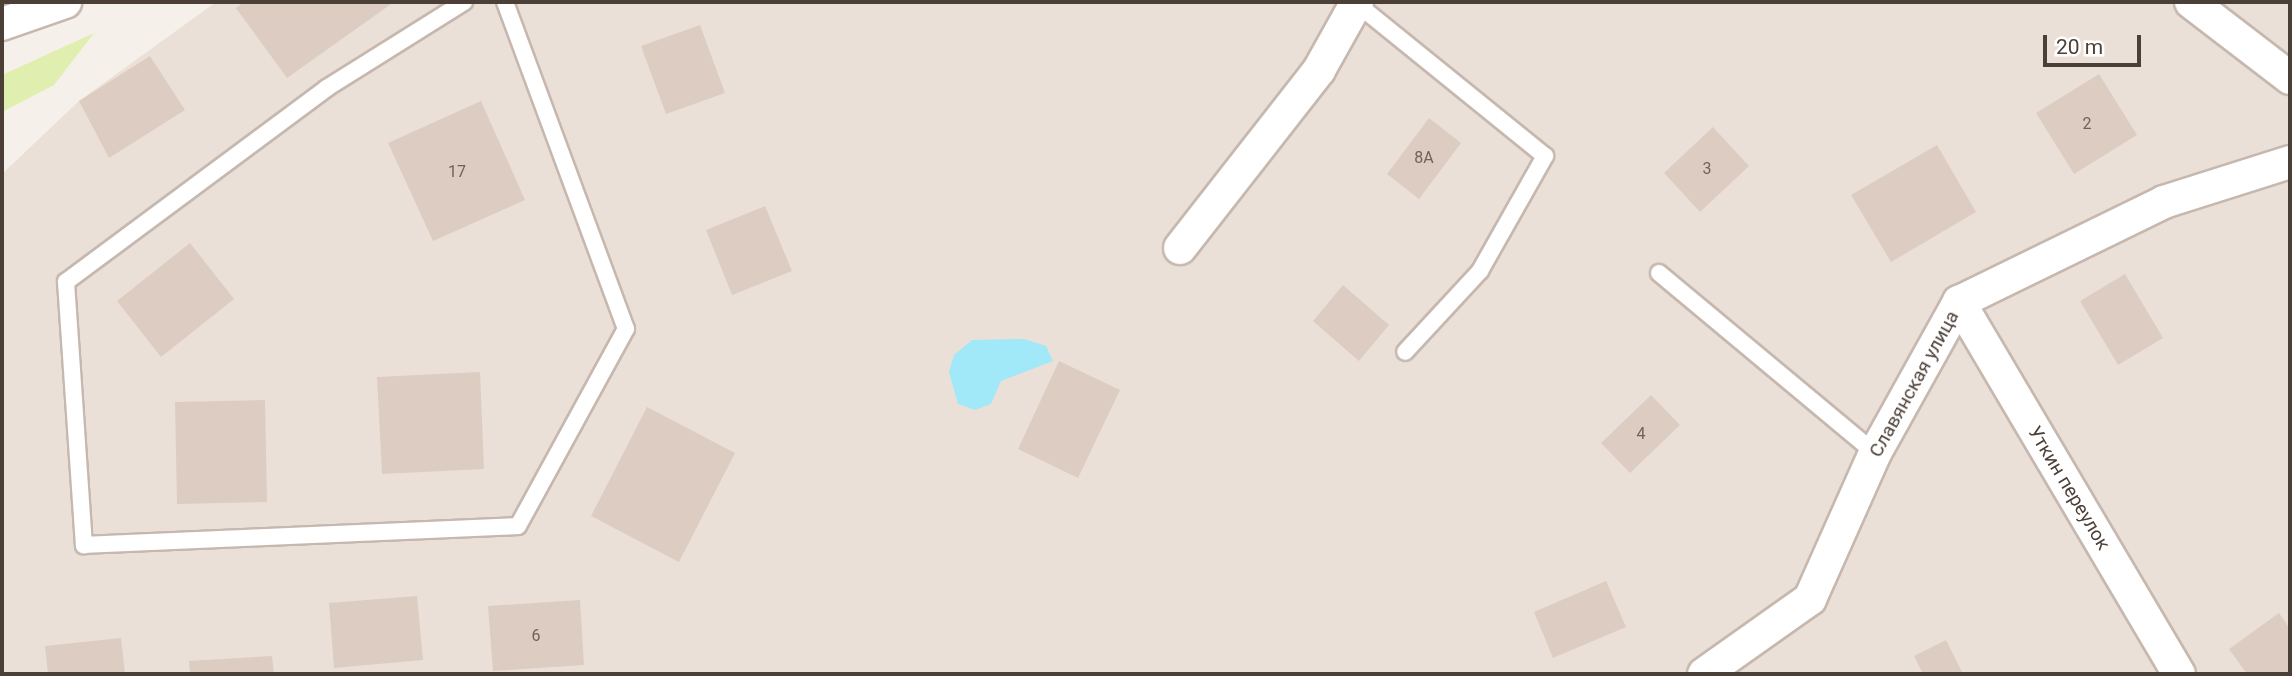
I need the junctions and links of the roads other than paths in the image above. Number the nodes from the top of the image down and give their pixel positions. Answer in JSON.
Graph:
{"nodes":[{"id":1,"x":65,"y":2,"type":"edge"},
{"id":2,"x":464,"y":2,"type":"edge"},
{"id":3,"x":505,"y":2,"type":"edge"},
{"id":4,"x":1357,"y":2,"type":"edge"},
{"id":5,"x":2191,"y":2,"type":"edge"},
{"id":6,"x":2,"y":24,"type":"edge"},
{"id":7,"x":2290,"y":78,"type":"edge"},
{"id":8,"x":2290,"y":162,"type":"edge"},
{"id":9,"x":1180,"y":248,"type":"dead end"},
{"id":10,"x":1659,"y":273,"type":"dead end"},
{"id":11,"x":1959,"y":302,"type":"junction"},
{"id":12,"x":1405,"y":352,"type":"dead end"},
{"id":13,"x":1875,"y":453,"type":"junction"},
{"id":14,"x":1704,"y":674,"type":"edge"},
{"id":15,"x":2179,"y":674,"type":"edge"}],
"edges":[{"from":1,"to":6,"type":"street"},
{"from":2,"to":3,"type":"lane"},
{"from":4,"to":9,"type":"street"},
{"from":4,"to":12,"type":"lane"},
{"from":5,"to":7,"type":"street"},
{"from":8,"to":11,"type":"street","name":"Славянская улица"},
{"from":10,"to":13,"type":"lane"},
{"from":11,"to":13,"type":"street","name":"Славянская улица"},
{"from":11,"to":15,"type":"street","name":"Уткин переулок"},
{"from":13,"to":14,"type":"street","name":"Славянская улица"}]}
